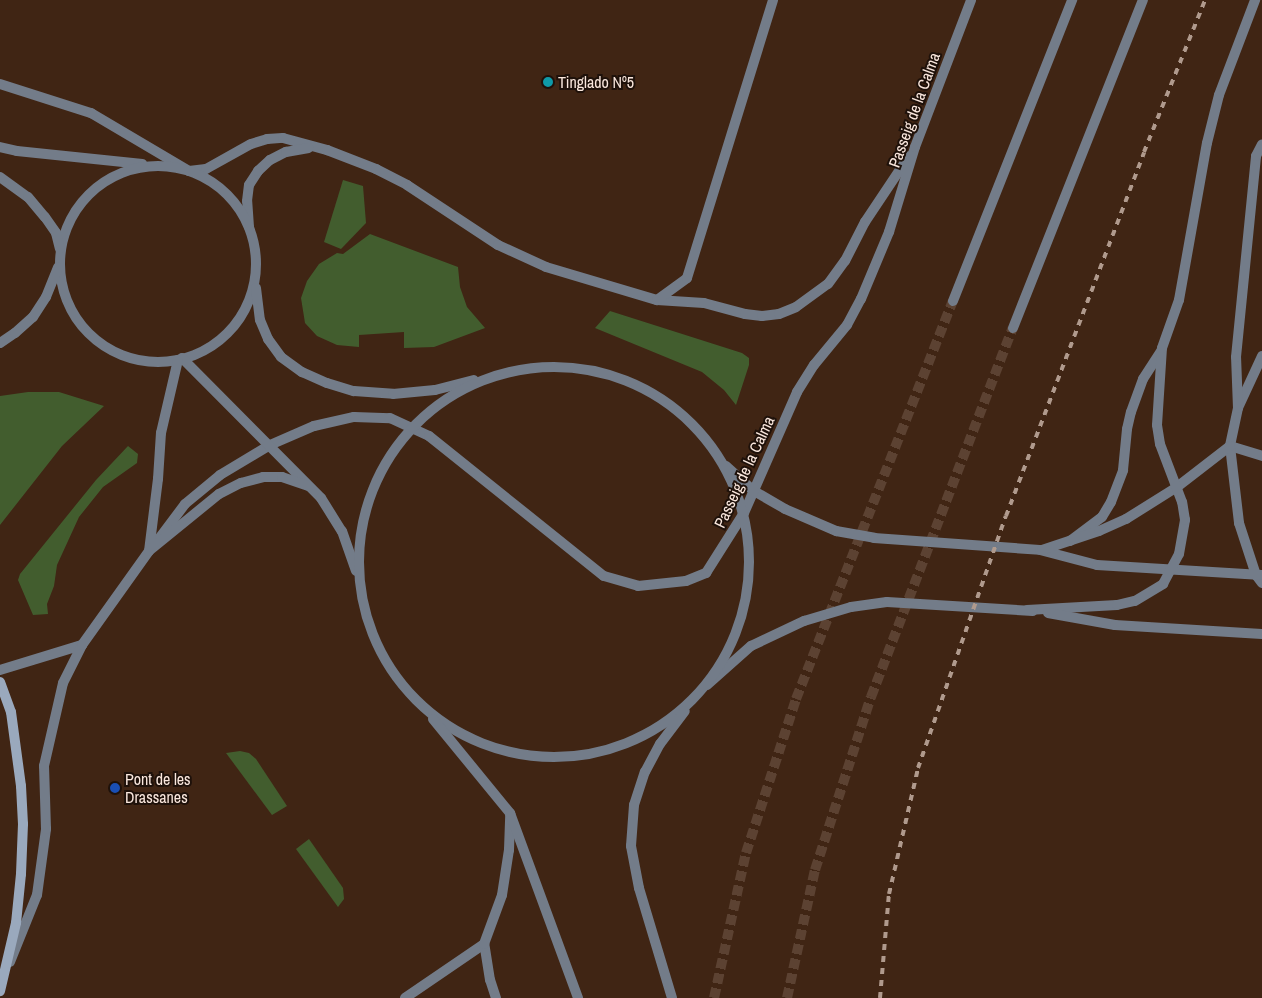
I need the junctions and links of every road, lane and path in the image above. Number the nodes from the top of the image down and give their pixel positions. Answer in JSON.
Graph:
{"nodes":[{"id":1,"x":773,"y":0,"type":"edge"},
{"id":2,"x":971,"y":0,"type":"edge"},
{"id":3,"x":1072,"y":0,"type":"edge"},
{"id":4,"x":1143,"y":0,"type":"edge"},
{"id":5,"x":1255,"y":0,"type":"edge"},
{"id":6,"x":0,"y":84,"type":"edge"},
{"id":7,"x":1262,"y":144,"type":"edge"},
{"id":8,"x":0,"y":147,"type":"edge"},
{"id":9,"x":915,"y":147,"type":"junction"},
{"id":10,"x":327,"y":150,"type":"junction"},
{"id":11,"x":156,"y":166,"type":"junction"},
{"id":12,"x":189,"y":171,"type":"junction"},
{"id":13,"x":0,"y":177,"type":"edge"},
{"id":14,"x":249,"y":227,"type":"junction"},
{"id":15,"x":60,"y":250,"type":"junction"},
{"id":16,"x":60,"y":261,"type":"junction"},
{"id":17,"x":255,"y":276,"type":"junction"},
{"id":18,"x":657,"y":300,"type":"junction"},
{"id":19,"x":953,"y":301,"type":"tunnel mouth"},
{"id":20,"x":1013,"y":328,"type":"tunnel mouth"},
{"id":21,"x":0,"y":343,"type":"edge"},
{"id":22,"x":1162,"y":348,"type":"junction"},
{"id":23,"x":1262,"y":356,"type":"edge"},
{"id":24,"x":180,"y":359,"type":"junction"},
{"id":25,"x":506,"y":372,"type":"junction"},
{"id":26,"x":1238,"y":408,"type":"junction"},
{"id":27,"x":412,"y":428,"type":"junction"},
{"id":28,"x":270,"y":445,"type":"junction"},
{"id":29,"x":1230,"y":446,"type":"junction"},
{"id":30,"x":1262,"y":456,"type":"edge"},
{"id":31,"x":726,"y":466,"type":"junction"},
{"id":32,"x":308,"y":486,"type":"junction"},
{"id":33,"x":1177,"y":487,"type":"junction"},
{"id":34,"x":754,"y":491,"type":"junction"},
{"id":35,"x":744,"y":513,"type":"junction"},
{"id":36,"x":1070,"y":541,"type":"junction"},
{"id":37,"x":1040,"y":550,"type":"junction"},
{"id":38,"x":149,"y":551,"type":"junction"},
{"id":39,"x":1173,"y":569,"type":"junction"},
{"id":40,"x":1260,"y":578,"type":"edge"},
{"id":41,"x":358,"y":583,"type":"junction"},
{"id":42,"x":1027,"y":610,"type":"junction"},
{"id":43,"x":1262,"y":634,"type":"edge"},
{"id":44,"x":82,"y":644,"type":"junction"},
{"id":45,"x":0,"y":670,"type":"edge"},
{"id":46,"x":0,"y":682,"type":"edge"},
{"id":47,"x":707,"y":685,"type":"junction"},
{"id":48,"x":690,"y":704,"type":"junction"},
{"id":49,"x":430,"y":714,"type":"junction"},
{"id":50,"x":510,"y":813,"type":"junction"},
{"id":51,"x":484,"y":944,"type":"junction"},
{"id":52,"x":5,"y":975,"type":"junction"},
{"id":53,"x":0,"y":992,"type":"edge"},
{"id":54,"x":406,"y":998,"type":"edge"},
{"id":55,"x":496,"y":998,"type":"edge"},
{"id":56,"x":578,"y":998,"type":"edge"},
{"id":57,"x":672,"y":998,"type":"edge"}],
"edges":[{"from":1,"to":18,"type":"street"},
{"from":2,"to":9,"type":"street","name":"Passeig de la Calma"},
{"from":3,"to":19,"type":"street"},
{"from":4,"to":20,"type":"street"},
{"from":5,"to":22,"type":"street"},
{"from":6,"to":12,"type":"street"},
{"from":7,"to":26,"type":"street"},
{"from":8,"to":11,"type":"street"},
{"from":9,"to":18,"type":"street"},
{"from":9,"to":34,"type":"street","name":"Passeig de la Calma"},
{"from":10,"to":12,"type":"street"},
{"from":10,"to":14,"type":"street"},
{"from":10,"to":18,"type":"street"},
{"from":11,"to":12,"type":"street"},
{"from":11,"to":15,"type":"street"},
{"from":12,"to":14,"type":"street"},
{"from":13,"to":15,"type":"street"},
{"from":14,"to":17,"type":"street"},
{"from":15,"to":16,"type":"street"},
{"from":16,"to":21,"type":"street"},
{"from":16,"to":24,"type":"street"},
{"from":17,"to":24,"type":"street"},
{"from":17,"to":25,"type":"street"},
{"from":22,"to":33,"type":"street"},
{"from":22,"to":36,"type":"street"},
{"from":23,"to":26,"type":"street"},
{"from":24,"to":28,"type":"street"},
{"from":24,"to":38,"type":"street"},
{"from":25,"to":27,"type":"street"},
{"from":25,"to":31,"type":"street"},
{"from":26,"to":29,"type":"street"},
{"from":27,"to":28,"type":"street","name":"Passeig de la Calma"},
{"from":27,"to":35,"type":"street","name":"Passeig de la Calma"},
{"from":27,"to":41,"type":"street"},
{"from":28,"to":32,"type":"street"},
{"from":28,"to":38,"type":"street","name":"Passeig de la Calma"},
{"from":29,"to":30,"type":"street"},
{"from":29,"to":33,"type":"street"},
{"from":29,"to":40,"type":"street"},
{"from":31,"to":34,"type":"street"},
{"from":31,"to":35,"type":"street"},
{"from":32,"to":38,"type":"street"},
{"from":32,"to":41,"type":"street"},
{"from":33,"to":36,"type":"street"},
{"from":33,"to":39,"type":"street"},
{"from":34,"to":35,"type":"street","name":"Passeig de la Calma"},
{"from":34,"to":37,"type":"street"},
{"from":35,"to":47,"type":"street"},
{"from":36,"to":37,"type":"street"},
{"from":37,"to":39,"type":"street"},
{"from":38,"to":44,"type":"street"},
{"from":39,"to":40,"type":"street"},
{"from":39,"to":42,"type":"street"},
{"from":41,"to":49,"type":"street"},
{"from":42,"to":43,"type":"street"},
{"from":42,"to":47,"type":"street"},
{"from":44,"to":45,"type":"street"},
{"from":44,"to":52,"type":"street"},
{"from":46,"to":52,"type":"main road"},
{"from":47,"to":48,"type":"street"},
{"from":48,"to":49,"type":"street"},
{"from":48,"to":57,"type":"street"},
{"from":49,"to":50,"type":"street"},
{"from":50,"to":51,"type":"street"},
{"from":50,"to":56,"type":"street"},
{"from":51,"to":54,"type":"street"},
{"from":51,"to":55,"type":"street"},
{"from":52,"to":53,"type":"main road"}]}
